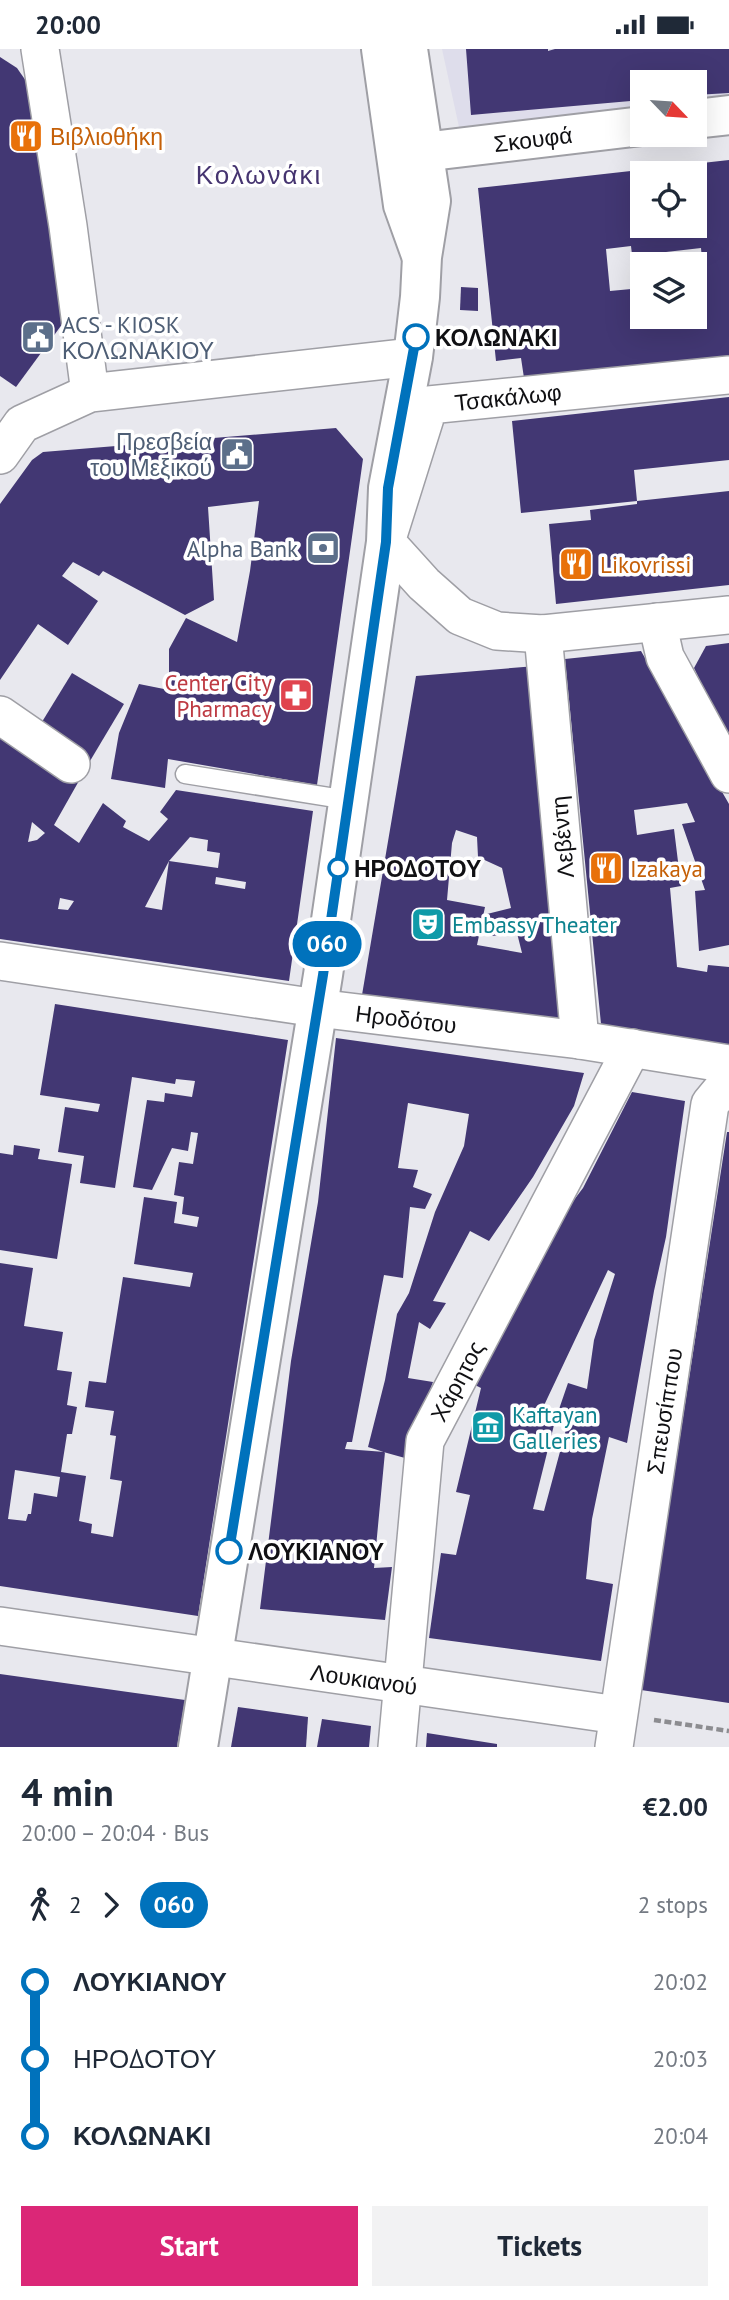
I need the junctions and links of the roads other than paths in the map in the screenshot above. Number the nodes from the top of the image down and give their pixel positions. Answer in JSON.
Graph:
{"nodes":[{"id":1,"x":40,"y":49,"type":"edge"},
{"id":2,"x":381,"y":49,"type":"edge"},
{"id":3,"x":408,"y":49,"type":"edge"},
{"id":4,"x":729,"y":115,"type":"edge"},
{"id":5,"x":707,"y":118,"type":"edge"},
{"id":6,"x":630,"y":127,"type":"edge"},
{"id":7,"x":423,"y":152,"type":"junction"},
{"id":8,"x":422,"y":257,"type":"junction"},
{"id":9,"x":413,"y":356,"type":"junction"},
{"id":10,"x":729,"y":375,"type":"edge"},
{"id":11,"x":90,"y":393,"type":"junction"},
{"id":12,"x":11,"y":417,"type":"edge"},
{"id":13,"x":0,"y":455,"type":"edge"},
{"id":14,"x":386,"y":542,"type":"junction"},
{"id":15,"x":729,"y":615,"type":"edge"},
{"id":16,"x":657,"y":622,"type":"junction"},
{"id":17,"x":542,"y":634,"type":"junction"},
{"id":18,"x":0,"y":715,"type":"edge"},
{"id":19,"x":71,"y":764,"type":"dead end"},
{"id":20,"x":185,"y":774,"type":"dead end"},
{"id":21,"x":729,"y":774,"type":"edge"},
{"id":22,"x":348,"y":800,"type":"junction"},
{"id":23,"x":0,"y":961,"type":"edge"},
{"id":24,"x":317,"y":1008,"type":"junction"},
{"id":25,"x":580,"y":1040,"type":"junction"},
{"id":26,"x":632,"y":1048,"type":"junction"},
{"id":27,"x":729,"y":1064,"type":"edge"},
{"id":28,"x":729,"y":1081,"type":"edge"},
{"id":29,"x":0,"y":1626,"type":"edge"},
{"id":30,"x":212,"y":1657,"type":"junction"},
{"id":31,"x":403,"y":1684,"type":"junction"},
{"id":32,"x":616,"y":1731,"type":"edge"},
{"id":33,"x":198,"y":1747,"type":"edge"},
{"id":34,"x":397,"y":1747,"type":"edge"}],
"edges":[{"from":1,"to":11,"type":"street"},
{"from":2,"to":8,"type":"street"},
{"from":3,"to":7,"type":"street"},
{"from":4,"to":5,"type":"street"},
{"from":6,"to":7,"type":"street","name":"Σκουφά"},
{"from":7,"to":8,"type":"street"},
{"from":8,"to":9,"type":"street"},
{"from":9,"to":11,"type":"street"},
{"from":9,"to":14,"type":"street"},
{"from":10,"to":14,"type":"street","name":"Τσακάλωφ"},
{"from":11,"to":12,"type":"street"},
{"from":12,"to":13,"type":"street"},
{"from":14,"to":17,"type":"street"},
{"from":14,"to":22,"type":"street"},
{"from":15,"to":16,"type":"street"},
{"from":16,"to":17,"type":"street"},
{"from":16,"to":21,"type":"street"},
{"from":17,"to":25,"type":"street","name":"Λεβέντη"},
{"from":18,"to":19,"type":"street"},
{"from":20,"to":22,"type":"lane"},
{"from":22,"to":24,"type":"street"},
{"from":23,"to":24,"type":"street","name":"Ηροδότου"},
{"from":24,"to":25,"type":"street","name":"Ηροδότου"},
{"from":24,"to":30,"type":"street"},
{"from":25,"to":26,"type":"street","name":"Ηροδότου"},
{"from":26,"to":27,"type":"street","name":"Ηροδότου"},
{"from":26,"to":31,"type":"street","name":"Χάρητος"},
{"from":28,"to":32,"type":"street","name":"Σπευσίππου"},
{"from":29,"to":30,"type":"street","name":"Λουκιανού"},
{"from":30,"to":31,"type":"street","name":"Λουκιανού"},
{"from":30,"to":33,"type":"street"},
{"from":31,"to":32,"type":"street","name":"Λουκιανού"},
{"from":31,"to":34,"type":"street","name":"Χάρητος"}]}
